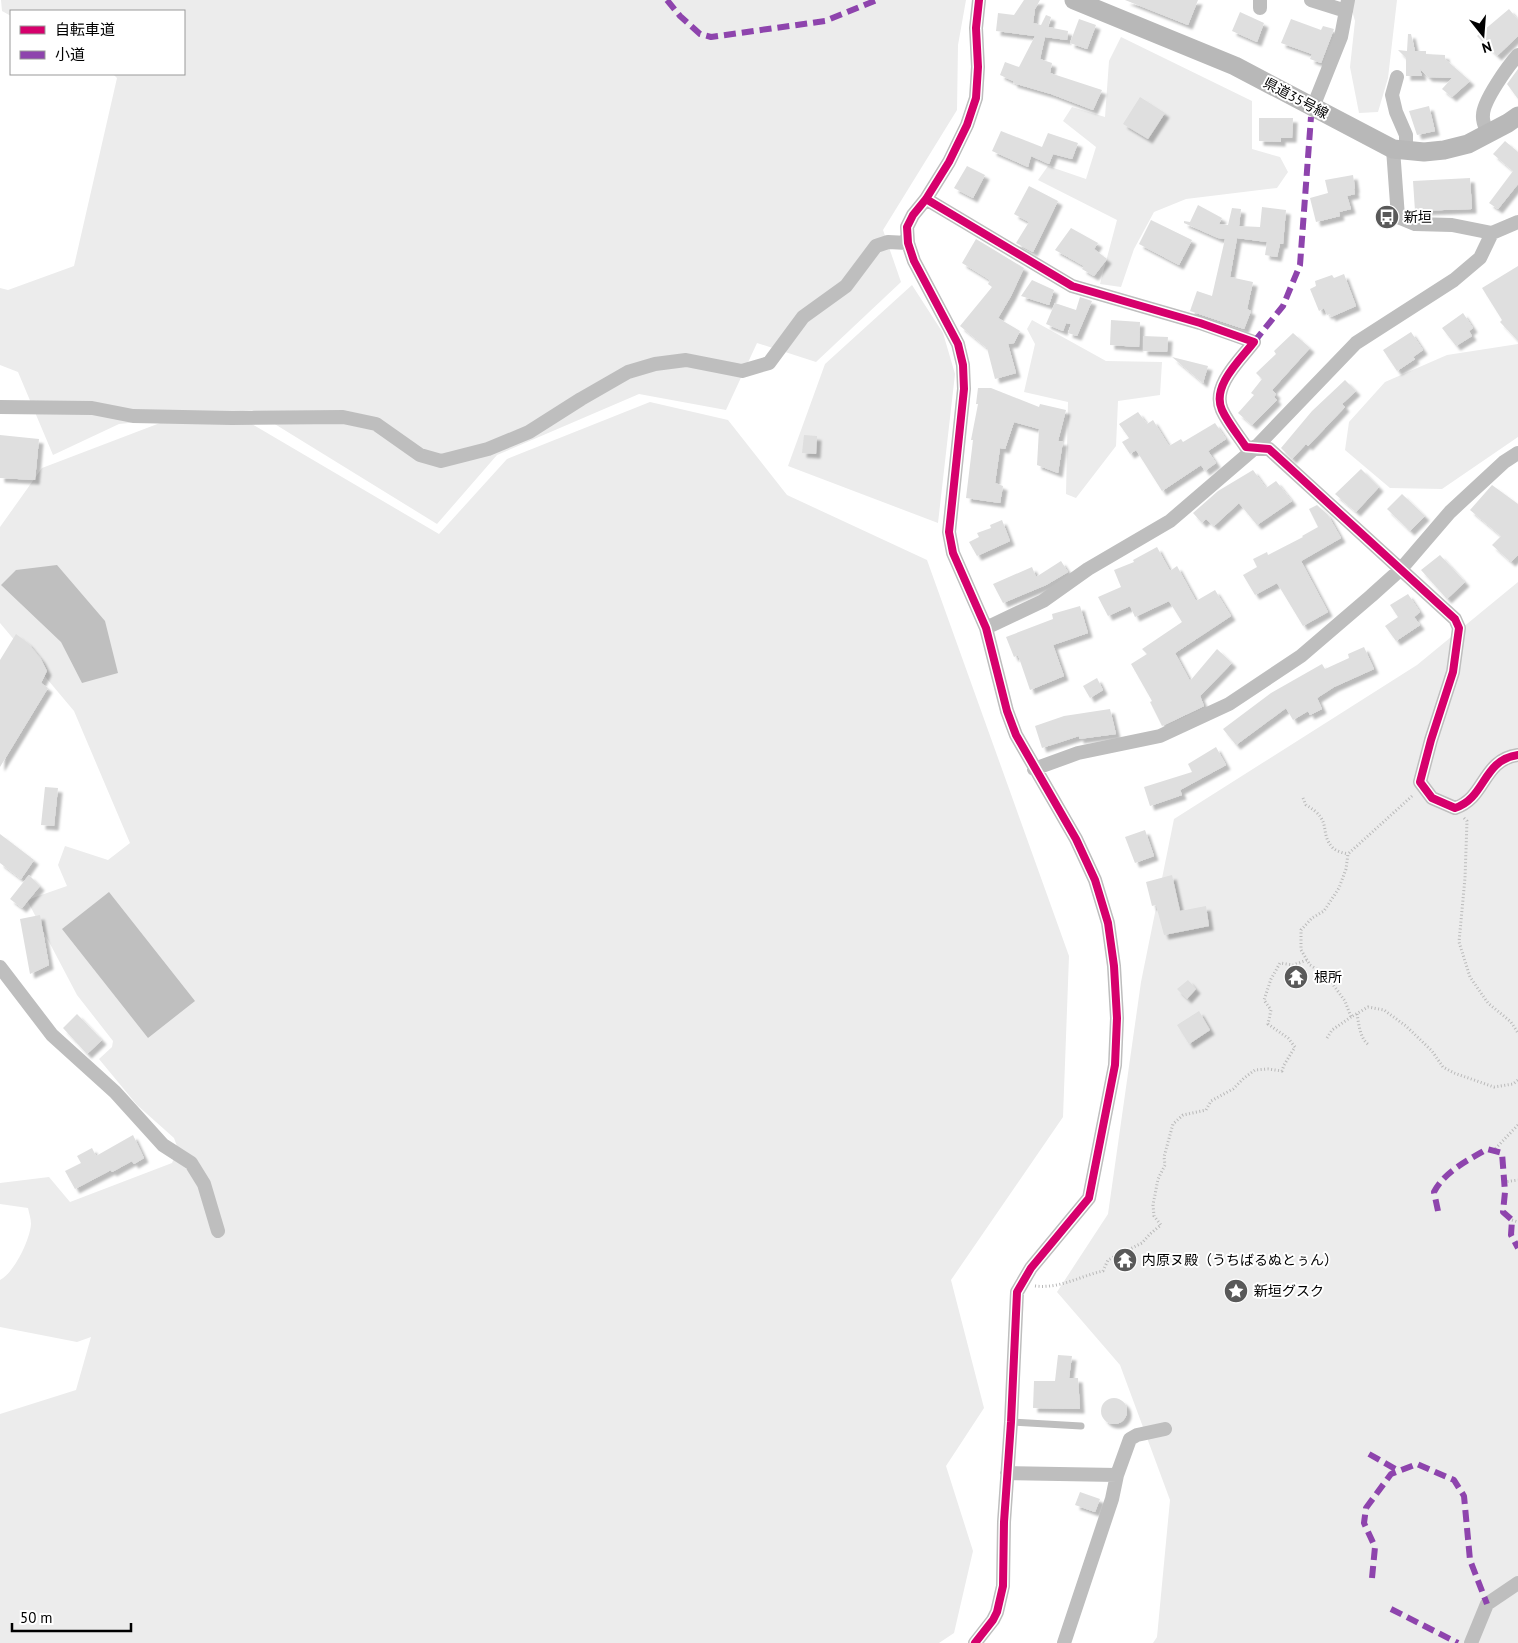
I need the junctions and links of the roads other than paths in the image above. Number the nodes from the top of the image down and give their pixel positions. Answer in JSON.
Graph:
{"nodes":[{"id":1,"x":979,"y":0,"type":"edge"},
{"id":2,"x":1074,"y":0,"type":"edge"},
{"id":3,"x":1311,"y":0,"type":"edge"},
{"id":4,"x":1347,"y":6,"type":"edge"},
{"id":5,"x":1518,"y":55,"type":"edge"},
{"id":6,"x":1397,"y":77,"type":"dead end"},
{"id":7,"x":1312,"y":107,"type":"junction"},
{"id":8,"x":1518,"y":116,"type":"edge"},
{"id":9,"x":1488,"y":134,"type":"junction"},
{"id":10,"x":1400,"y":150,"type":"junction"},
{"id":11,"x":926,"y":198,"type":"junction"},
{"id":12,"x":1518,"y":222,"type":"edge"},
{"id":13,"x":1492,"y":232,"type":"junction"},
{"id":14,"x":908,"y":242,"type":"junction"},
{"id":15,"x":0,"y":407,"type":"edge"},
{"id":16,"x":1255,"y":448,"type":"junction"},
{"id":17,"x":1518,"y":453,"type":"edge"},
{"id":18,"x":1401,"y":569,"type":"junction"},
{"id":19,"x":986,"y":628,"type":"junction"},
{"id":20,"x":1518,"y":756,"type":"edge"},
{"id":21,"x":1034,"y":769,"type":"junction"},
{"id":22,"x":0,"y":967,"type":"edge"},
{"id":23,"x":218,"y":1231,"type":"dead end"},
{"id":24,"x":1011,"y":1422,"type":"junction"},
{"id":25,"x":1080,"y":1426,"type":"dead end"},
{"id":26,"x":1165,"y":1429,"type":"dead end"},
{"id":27,"x":1008,"y":1472,"type":"junction"},
{"id":28,"x":1117,"y":1475,"type":"junction"},
{"id":29,"x":1518,"y":1583,"type":"edge"},
{"id":30,"x":974,"y":1643,"type":"edge"},
{"id":31,"x":1064,"y":1643,"type":"edge"},
{"id":32,"x":1470,"y":1643,"type":"edge"}],
"edges":[{"from":1,"to":11,"type":"street"},
{"from":2,"to":7,"type":"main road","name":"県道35号線"},
{"from":3,"to":4,"type":"street"},
{"from":4,"to":7,"type":"street"},
{"from":5,"to":9,"type":"street"},
{"from":6,"to":10,"type":"street"},
{"from":7,"to":10,"type":"main road","name":"県道35号線"},
{"from":8,"to":9,"type":"main road","name":"県道35号線"},
{"from":9,"to":10,"type":"main road","name":"県道35号線"},
{"from":10,"to":13,"type":"street"},
{"from":11,"to":14,"type":"street"},
{"from":11,"to":16,"type":"street"},
{"from":12,"to":13,"type":"street"},
{"from":13,"to":16,"type":"street"},
{"from":14,"to":15,"type":"street"},
{"from":14,"to":19,"type":"street"},
{"from":16,"to":18,"type":"street"},
{"from":16,"to":19,"type":"street"},
{"from":17,"to":18,"type":"street"},
{"from":18,"to":20,"type":"street"},
{"from":18,"to":21,"type":"street"},
{"from":19,"to":21,"type":"street"},
{"from":21,"to":24,"type":"street"},
{"from":22,"to":23,"type":"street"},
{"from":24,"to":25,"type":"lane"},
{"from":24,"to":27,"type":"street"},
{"from":26,"to":28,"type":"street"},
{"from":27,"to":28,"type":"street"},
{"from":27,"to":30,"type":"street"},
{"from":28,"to":31,"type":"street"},
{"from":29,"to":32,"type":"street"}]}
